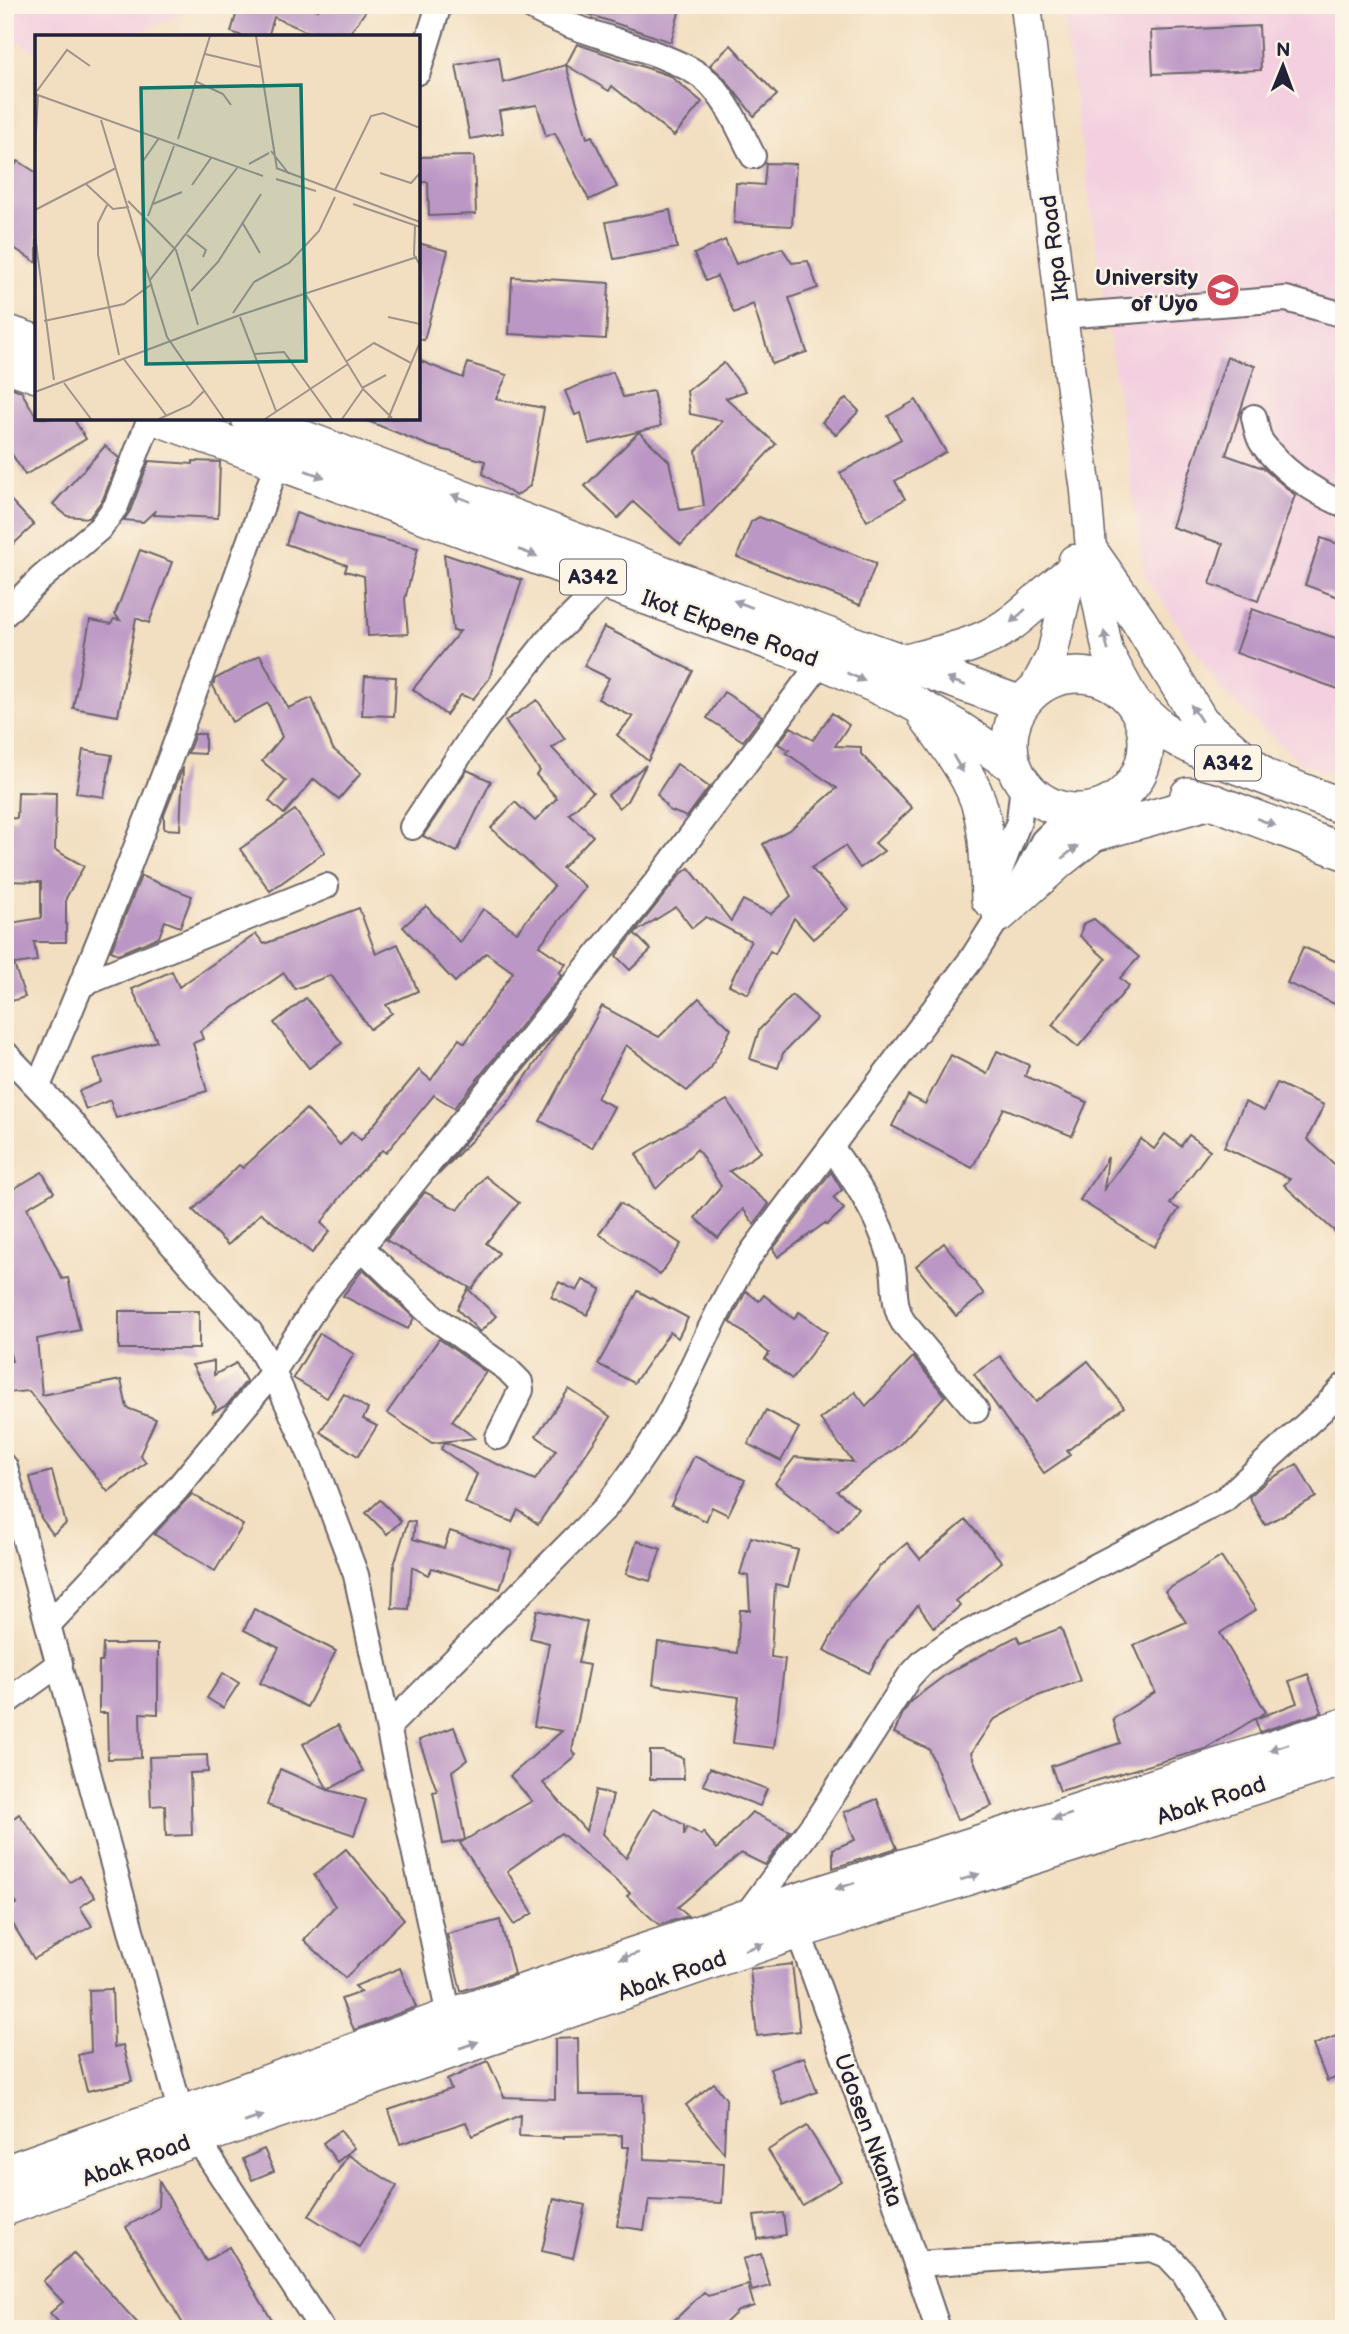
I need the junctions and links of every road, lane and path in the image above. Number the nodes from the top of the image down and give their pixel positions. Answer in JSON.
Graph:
{"nodes":[{"id":1,"x":439,"y":5,"type":"edge"},
{"id":2,"x":528,"y":5,"type":"edge"},
{"id":3,"x":1026,"y":5,"type":"edge"},
{"id":4,"x":420,"y":66,"type":"edge"},
{"id":5,"x":753,"y":156,"type":"dead end"},
{"id":6,"x":1344,"y":315,"type":"edge"},
{"id":7,"x":1062,"y":316,"type":"junction"},
{"id":8,"x":5,"y":332,"type":"edge"},
{"id":9,"x":35,"y":342,"type":"edge"},
{"id":10,"x":5,"y":364,"type":"edge"},
{"id":11,"x":35,"y":374,"type":"edge"},
{"id":12,"x":1254,"y":417,"type":"dead end"},
{"id":13,"x":149,"y":420,"type":"edge"},
{"id":14,"x":171,"y":420,"type":"edge"},
{"id":15,"x":254,"y":420,"type":"edge"},
{"id":16,"x":297,"y":439,"type":"edge"},
{"id":17,"x":1344,"y":505,"type":"edge"},
{"id":18,"x":1082,"y":564,"type":"junction"},
{"id":19,"x":606,"y":582,"type":"junction"},
{"id":20,"x":5,"y":614,"type":"edge"},
{"id":21,"x":822,"y":661,"type":"junction"},
{"id":22,"x":904,"y":663,"type":"junction"},
{"id":23,"x":1027,"y":697,"type":"junction"},
{"id":24,"x":1130,"y":700,"type":"junction"},
{"id":25,"x":920,"y":707,"type":"junction"},
{"id":26,"x":1018,"y":775,"type":"junction"},
{"id":27,"x":1264,"y":776,"type":"junction"},
{"id":28,"x":1129,"y":790,"type":"junction"},
{"id":29,"x":1211,"y":801,"type":"junction"},
{"id":30,"x":1344,"y":807,"type":"edge"},
{"id":31,"x":1073,"y":811,"type":"junction"},
{"id":32,"x":412,"y":827,"type":"dead end"},
{"id":33,"x":1344,"y":852,"type":"edge"},
{"id":34,"x":326,"y":886,"type":"dead end"},
{"id":35,"x":995,"y":907,"type":"junction"},
{"id":36,"x":83,"y":984,"type":"junction"},
{"id":37,"x":5,"y":1053,"type":"edge"},
{"id":38,"x":38,"y":1086,"type":"junction"},
{"id":39,"x":831,"y":1147,"type":"junction"},
{"id":40,"x":362,"y":1248,"type":"junction"},
{"id":41,"x":273,"y":1372,"type":"junction"},
{"id":42,"x":1344,"y":1386,"type":"edge"},
{"id":43,"x":976,"y":1410,"type":"dead end"},
{"id":44,"x":498,"y":1437,"type":"dead end"},
{"id":45,"x":5,"y":1467,"type":"edge"},
{"id":46,"x":49,"y":1624,"type":"junction"},
{"id":47,"x":60,"y":1663,"type":"junction"},
{"id":48,"x":5,"y":1703,"type":"edge"},
{"id":49,"x":388,"y":1726,"type":"junction"},
{"id":50,"x":1344,"y":1726,"type":"edge"},
{"id":51,"x":1344,"y":1758,"type":"edge"},
{"id":52,"x":744,"y":1918,"type":"junction"},
{"id":53,"x":798,"y":1931,"type":"junction"},
{"id":54,"x":449,"y":2016,"type":"junction"},
{"id":55,"x":189,"y":2126,"type":"junction"},
{"id":56,"x":5,"y":2173,"type":"edge"},
{"id":57,"x":5,"y":2208,"type":"edge"},
{"id":58,"x":916,"y":2264,"type":"junction"},
{"id":59,"x":323,"y":2329,"type":"edge"},
{"id":60,"x":938,"y":2329,"type":"edge"},
{"id":61,"x":1217,"y":2329,"type":"edge"}],
"edges":[{"from":1,"to":4,"type":"street"},
{"from":2,"to":5,"type":"street"},
{"from":3,"to":7,"type":"main road","name":"Ikpa Road"},
{"from":6,"to":7,"type":"street"},
{"from":7,"to":18,"type":"main road","name":"Ikpa Road"},
{"from":8,"to":9,"type":"highway"},
{"from":10,"to":11,"type":"highway"},
{"from":12,"to":17,"type":"street"},
{"from":13,"to":20,"type":"street"},
{"from":14,"to":16,"type":"highway","name":"Ikot Ekpene Road","number":"A342"},
{"from":15,"to":16,"type":"highway","name":"Ikot Ekpene Road","number":"A342"},
{"from":16,"to":19,"type":"highway","name":"Ikot Ekpene Road","number":"A342","one_way":true},
{"from":22,"to":16,"type":"highway","name":"Ikot Ekpene Road","number":"A342","one_way":true},
{"from":16,"to":36,"type":"street"},
{"from":18,"to":22,"type":"highway","one_way":true},
{"from":18,"to":23,"type":"main road"},
{"from":24,"to":18,"type":"main road","name":"Ikpa Road","one_way":true},
{"from":27,"to":18,"type":"highway","one_way":true},
{"from":19,"to":21,"type":"highway","name":"Ikot Ekpene Road","number":"A342"},
{"from":19,"to":32,"type":"street"},
{"from":21,"to":25,"type":"highway","name":"Ikot Ekpene Road","number":"A342","one_way":true},
{"from":21,"to":40,"type":"street"},
{"from":23,"to":22,"type":"highway","name":"Ikot Ekpene Road","number":"A342","one_way":true},
{"from":23,"to":24,"type":"highway","number":"A342"},
{"from":23,"to":26,"type":"highway"},
{"from":24,"to":27,"type":"highway","number":"A342"},
{"from":24,"to":28,"type":"highway","number":"A342"},
{"from":25,"to":26,"type":"highway","name":"Ikot Ekpene Road","number":"A342"},
{"from":25,"to":35,"type":"highway","one_way":true},
{"from":26,"to":31,"type":"highway","number":"A342"},
{"from":26,"to":35,"type":"street"},
{"from":27,"to":30,"type":"highway","number":"A342"},
{"from":28,"to":29,"type":"highway","number":"A342"},
{"from":28,"to":31,"type":"highway"},
{"from":29,"to":33,"type":"highway","number":"A342","one_way":true},
{"from":35,"to":29,"type":"highway","one_way":true},
{"from":31,"to":35,"type":"street"},
{"from":34,"to":36,"type":"street"},
{"from":35,"to":39,"type":"street"},
{"from":36,"to":38,"type":"street"},
{"from":37,"to":38,"type":"street"},
{"from":38,"to":41,"type":"street"},
{"from":39,"to":43,"type":"street"},
{"from":39,"to":49,"type":"street"},
{"from":40,"to":41,"type":"street"},
{"from":40,"to":44,"type":"street"},
{"from":41,"to":46,"type":"street"},
{"from":41,"to":49,"type":"street"},
{"from":42,"to":52,"type":"street"},
{"from":45,"to":46,"type":"street"},
{"from":46,"to":47,"type":"street"},
{"from":47,"to":48,"type":"street"},
{"from":47,"to":55,"type":"street"},
{"from":49,"to":54,"type":"street"},
{"from":50,"to":52,"type":"highway","name":"Abak Road","one_way":true},
{"from":53,"to":51,"type":"highway","name":"Abak Road","one_way":true},
{"from":52,"to":54,"type":"highway","name":"Abak Road","one_way":true},
{"from":55,"to":53,"type":"highway","name":"Abak Road","one_way":true},
{"from":53,"to":58,"type":"street","name":"Udosen Nkanta"},
{"from":54,"to":55,"type":"highway","name":"Abak Road"},
{"from":55,"to":56,"type":"highway","name":"Abak Road"},
{"from":55,"to":57,"type":"highway","name":"Abak Road"},
{"from":55,"to":59,"type":"street"},
{"from":58,"to":60,"type":"street","name":"Udosen Nkanta"},
{"from":58,"to":61,"type":"street"}]}
